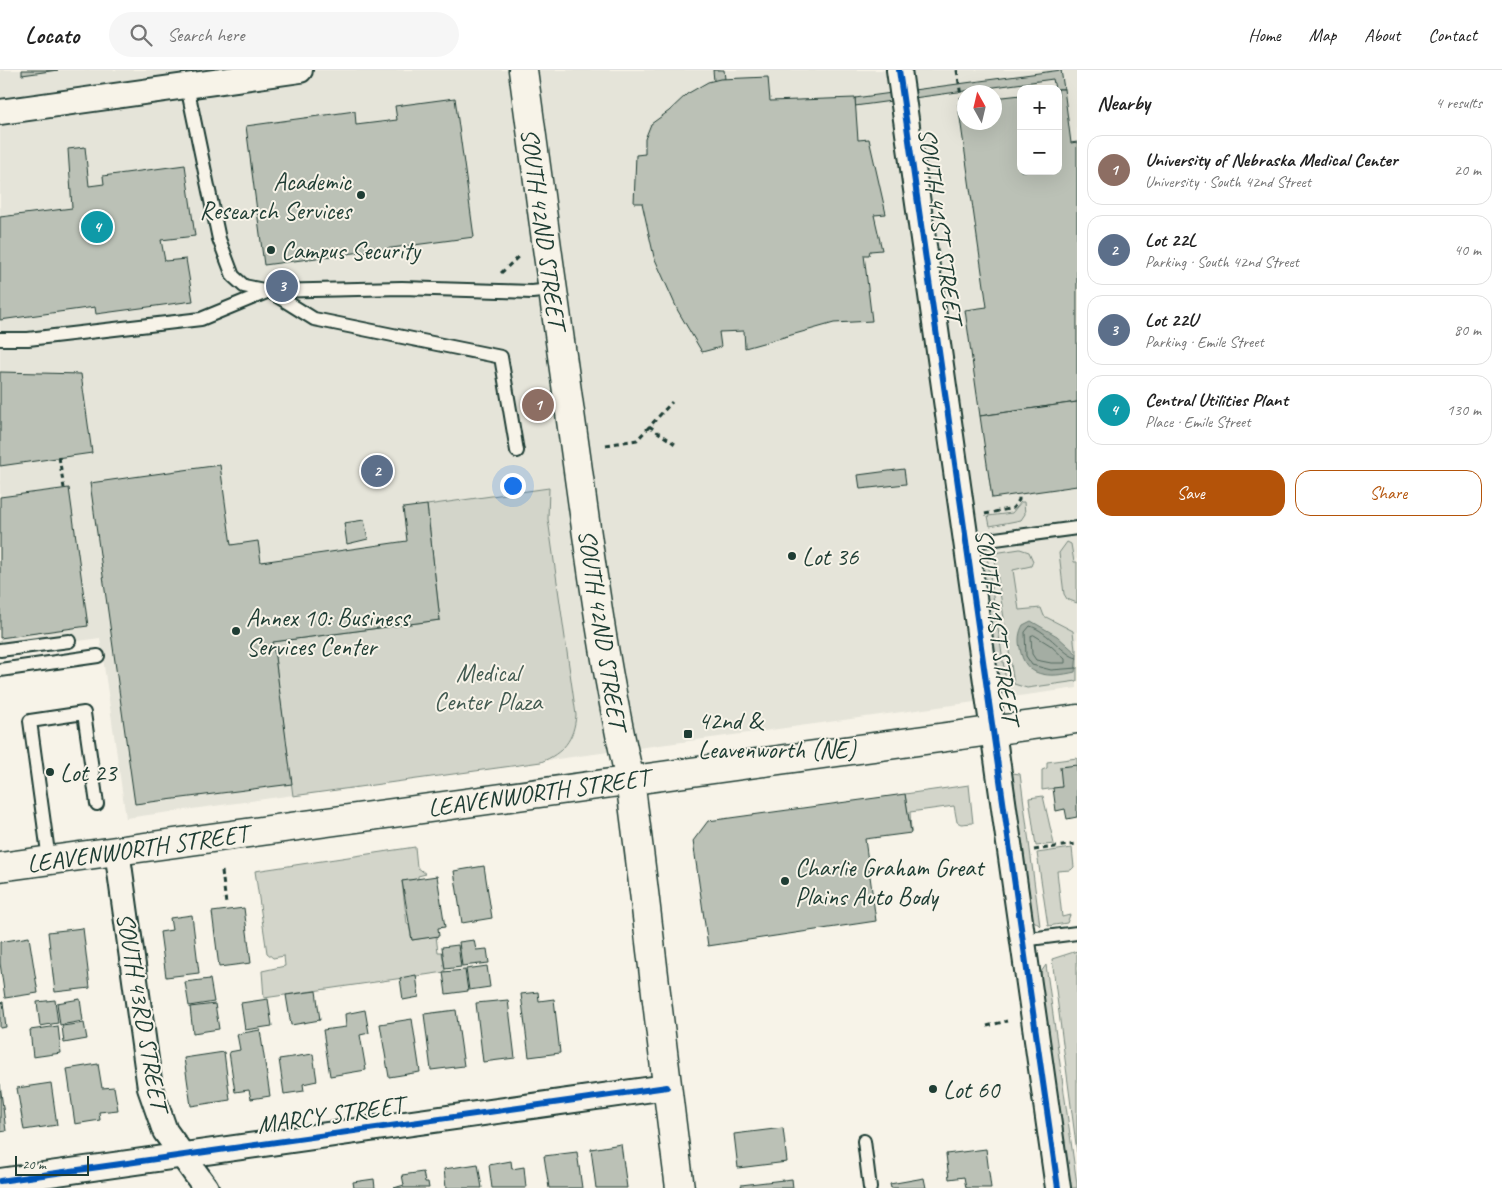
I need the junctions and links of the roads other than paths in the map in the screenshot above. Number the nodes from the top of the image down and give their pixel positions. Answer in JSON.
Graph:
{"nodes":[{"id":1,"x":300,"y":70,"type":"edge"},
{"id":2,"x":523,"y":70,"type":"edge"},
{"id":3,"x":899,"y":70,"type":"edge"},
{"id":4,"x":187,"y":86,"type":"junction"},
{"id":5,"x":0,"y":112,"type":"edge"},
{"id":6,"x":551,"y":290,"type":"junction"},
{"id":7,"x":269,"y":291,"type":"junction"},
{"id":8,"x":0,"y":339,"type":"edge"},
{"id":9,"x":517,"y":451,"type":"dead end"},
{"id":10,"x":1077,"y":528,"type":"edge"},
{"id":11,"x":966,"y":543,"type":"junction"},
{"id":12,"x":69,"y":641,"type":"dead end"},
{"id":13,"x":0,"y":650,"type":"edge"},
{"id":14,"x":98,"y":656,"type":"dead end"},
{"id":15,"x":0,"y":670,"type":"edge"},
{"id":16,"x":1077,"y":719,"type":"edge"},
{"id":17,"x":992,"y":730,"type":"junction"},
{"id":18,"x":630,"y":780,"type":"junction"},
{"id":19,"x":97,"y":804,"type":"dead end"},
{"id":20,"x":117,"y":850,"type":"junction"},
{"id":21,"x":49,"y":860,"type":"junction"},
{"id":22,"x":0,"y":867,"type":"edge"},
{"id":23,"x":1077,"y":933,"type":"edge"},
{"id":24,"x":1022,"y":940,"type":"junction"},
{"id":25,"x":667,"y":1087,"type":"junction"},
{"id":26,"x":864,"y":1141,"type":"dead end"},
{"id":27,"x":184,"y":1155,"type":"junction"},
{"id":28,"x":0,"y":1181,"type":"edge"},
{"id":29,"x":206,"y":1188,"type":"edge"},
{"id":30,"x":680,"y":1188,"type":"edge"},
{"id":31,"x":870,"y":1188,"type":"edge"},
{"id":32,"x":1058,"y":1188,"type":"edge"}],
"edges":[{"from":1,"to":4,"type":"street"},
{"from":2,"to":6,"type":"main road","name":"SOUTH 42ND STREET"},
{"from":3,"to":11,"type":"street","name":"SOUTH 41ST STREET"},
{"from":4,"to":5,"type":"street"},
{"from":4,"to":7,"type":"lane"},
{"from":6,"to":7,"type":"lane"},
{"from":6,"to":18,"type":"main road","name":"SOUTH 42ND STREET"},
{"from":7,"to":8,"type":"lane"},
{"from":7,"to":9,"type":"lane"},
{"from":10,"to":11,"type":"lane"},
{"from":11,"to":17,"type":"street","name":"SOUTH 41ST STREET"},
{"from":12,"to":13,"type":"lane"},
{"from":14,"to":15,"type":"lane"},
{"from":16,"to":17,"type":"main road","name":"LEAVENWORTH STREET"},
{"from":17,"to":18,"type":"main road","name":"LEAVENWORTH STREET"},
{"from":17,"to":24,"type":"street","name":"SOUTH 41ST STREET"},
{"from":18,"to":20,"type":"main road","name":"LEAVENWORTH STREET"},
{"from":18,"to":25,"type":"main road","name":"SOUTH 42ND STREET"},
{"from":19,"to":21,"type":"lane"},
{"from":20,"to":21,"type":"main road","name":"LEAVENWORTH STREET"},
{"from":20,"to":27,"type":"street","name":"SOUTH 43RD STREET"},
{"from":21,"to":22,"type":"main road","name":"LEAVENWORTH STREET"},
{"from":23,"to":24,"type":"lane"},
{"from":24,"to":32,"type":"street","name":"SOUTH 41ST STREET"},
{"from":25,"to":27,"type":"street","name":"MARCY STREET"},
{"from":25,"to":30,"type":"main road","name":"SOUTH 42ND STREET"},
{"from":26,"to":31,"type":"lane"},
{"from":27,"to":28,"type":"street","name":"MARCY STREET"},
{"from":27,"to":29,"type":"street","name":"SOUTH 43RD STREET"}]}
